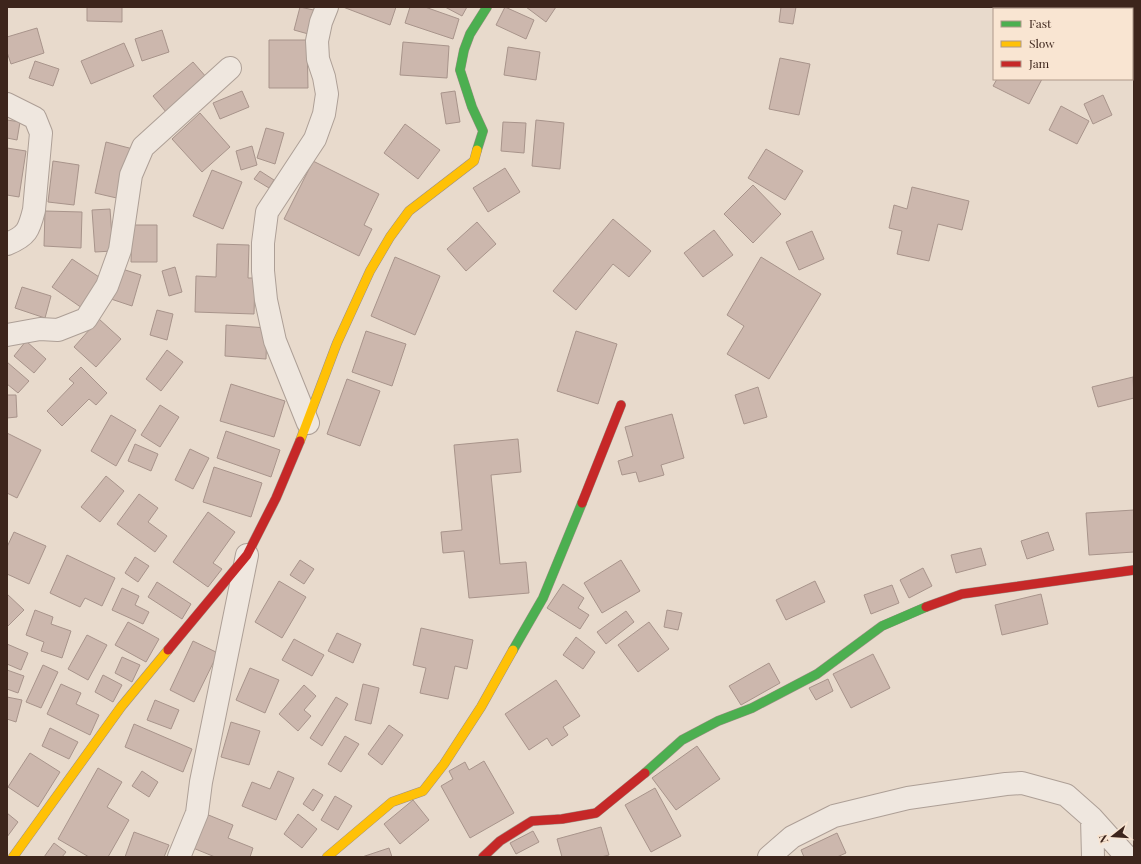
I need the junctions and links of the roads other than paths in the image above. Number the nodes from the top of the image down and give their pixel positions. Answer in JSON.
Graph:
{"nodes":[{"id":1,"x":327,"y":7,"type":"edge"},
{"id":2,"x":487,"y":7,"type":"edge"},
{"id":3,"x":230,"y":68,"type":"dead end"},
{"id":4,"x":7,"y":104,"type":"edge"},
{"id":5,"x":7,"y":244,"type":"edge"},
{"id":6,"x":7,"y":335,"type":"edge"},
{"id":7,"x":621,"y":405,"type":"dead end"},
{"id":8,"x":308,"y":423,"type":"junction"},
{"id":9,"x":247,"y":555,"type":"junction"},
{"id":10,"x":1134,"y":570,"type":"edge"},
{"id":11,"x":1092,"y":818,"type":"junction"},
{"id":12,"x":13,"y":857,"type":"edge"},
{"id":13,"x":179,"y":857,"type":"edge"},
{"id":14,"x":327,"y":857,"type":"edge"},
{"id":15,"x":483,"y":857,"type":"edge"},
{"id":16,"x":768,"y":857,"type":"edge"},
{"id":17,"x":1093,"y":857,"type":"edge"},
{"id":18,"x":1126,"y":857,"type":"edge"}],
"edges":[{"from":1,"to":8,"type":"street"},
{"from":2,"to":8,"type":"main road"},
{"from":3,"to":6,"type":"street"},
{"from":4,"to":5,"type":"street"},
{"from":7,"to":14,"type":"main road"},
{"from":8,"to":9,"type":"main road"},
{"from":9,"to":12,"type":"main road"},
{"from":9,"to":13,"type":"street"},
{"from":10,"to":15,"type":"main road"},
{"from":11,"to":16,"type":"street"},
{"from":11,"to":17,"type":"street"},
{"from":11,"to":18,"type":"street"}]}
